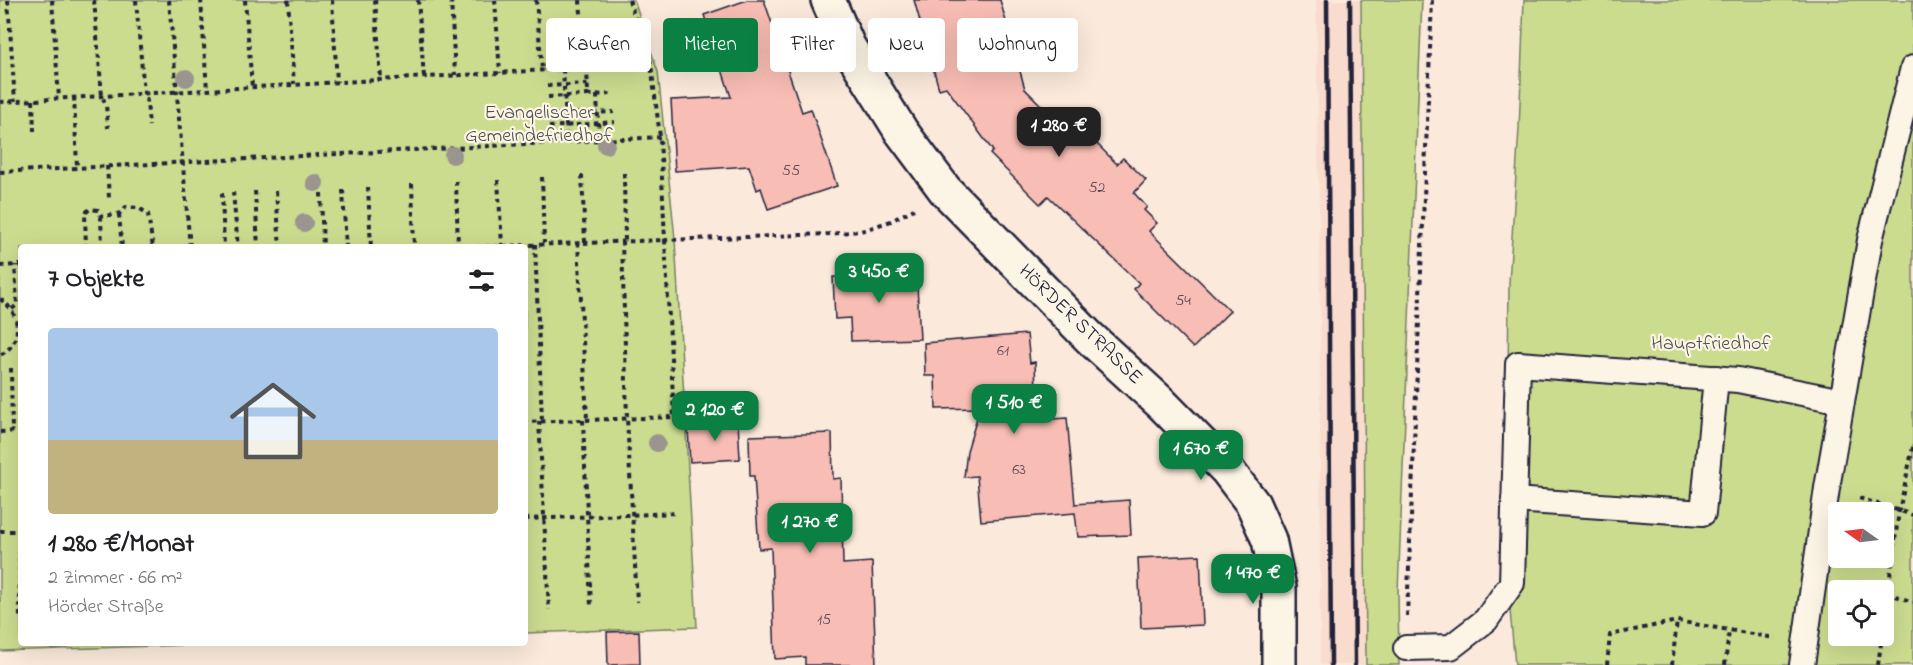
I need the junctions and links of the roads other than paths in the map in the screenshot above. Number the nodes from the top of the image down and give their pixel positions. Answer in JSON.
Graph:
{"nodes":[{"id":1,"x":828,"y":0,"type":"edge"},
{"id":2,"x":1913,"y":68,"type":"edge"},
{"id":3,"x":1716,"y":378,"type":"junction"},
{"id":4,"x":1842,"y":401,"type":"junction"},
{"id":5,"x":1514,"y":500,"type":"junction"},
{"id":6,"x":1406,"y":648,"type":"road end"},
{"id":7,"x":1804,"y":654,"type":"edge"},
{"id":8,"x":1280,"y":665,"type":"edge"}],
"edges":[{"from":1,"to":8,"type":"street","name":"HÖRDER STRASSE"},
{"from":2,"to":4,"type":"lane"},
{"from":3,"to":4,"type":"lane"},
{"from":3,"to":5,"type":"lane"},
{"from":3,"to":5,"type":"lane"},
{"from":4,"to":7,"type":"lane"},
{"from":5,"to":6,"type":"lane"}]}
